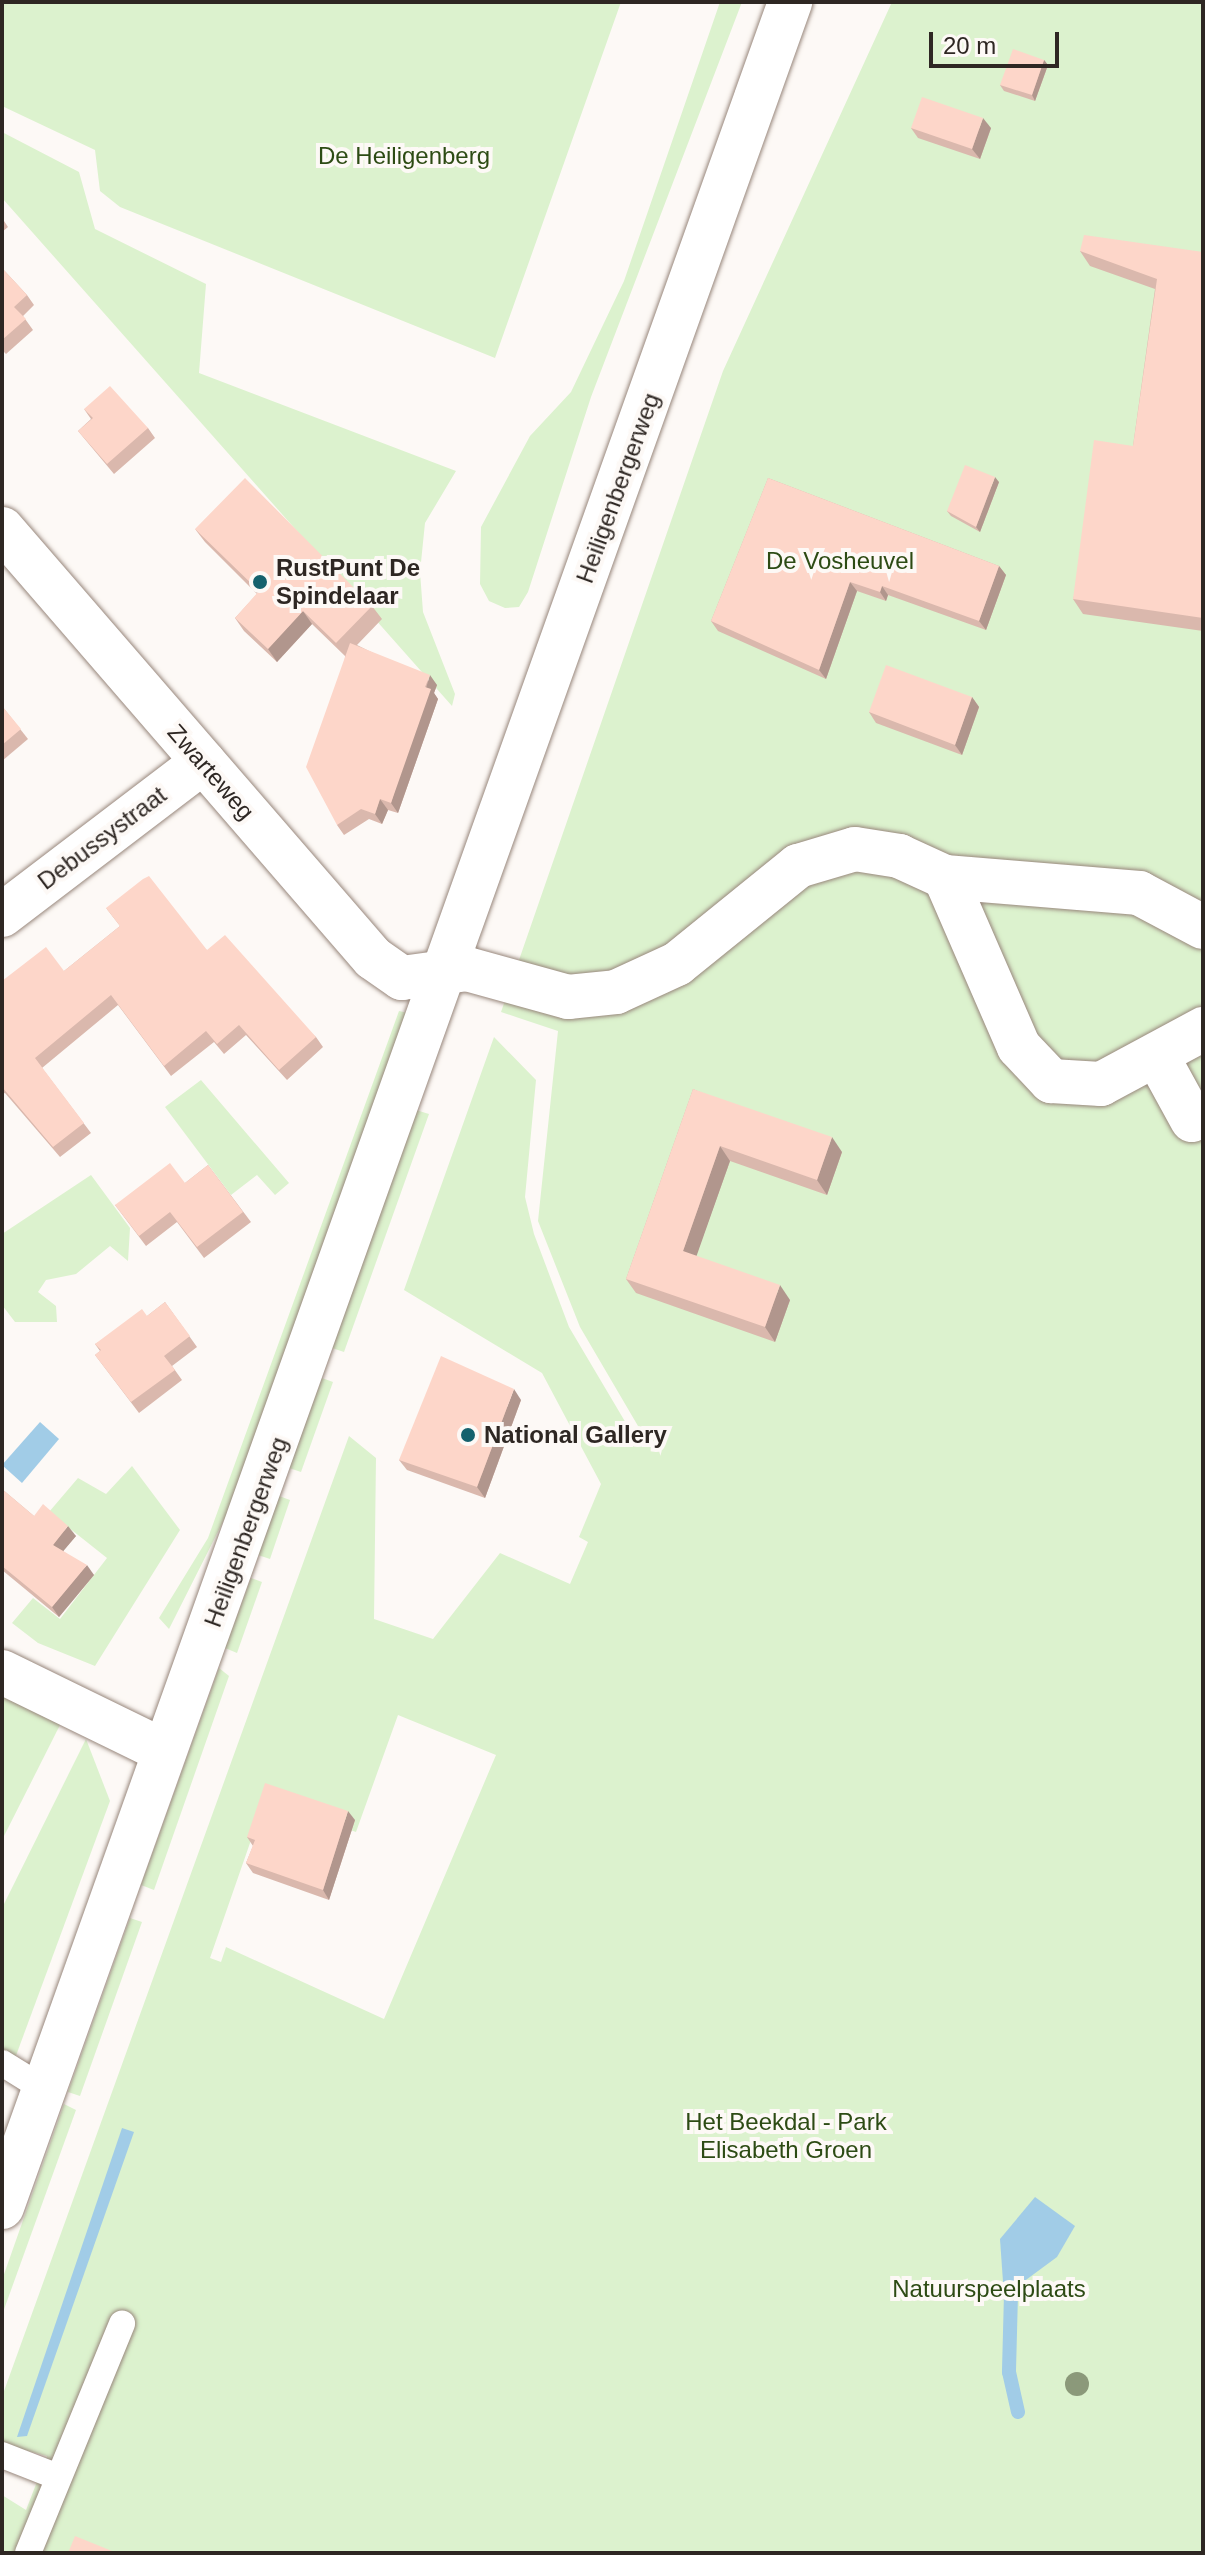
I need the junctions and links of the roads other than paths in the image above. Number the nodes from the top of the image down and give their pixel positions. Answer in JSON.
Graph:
{"nodes":[{"id":1,"x":790,"y":2,"type":"edge"},
{"id":2,"x":2,"y":529,"type":"edge"},
{"id":3,"x":203,"y":762,"type":"junction"},
{"id":4,"x":945,"y":877,"type":"junction"},
{"id":5,"x":2,"y":915,"type":"edge"},
{"id":6,"x":1203,"y":927,"type":"edge"},
{"id":7,"x":439,"y":972,"type":"junction"},
{"id":8,"x":1203,"y":1029,"type":"edge"},
{"id":9,"x":1157,"y":1056,"type":"junction"},
{"id":10,"x":1192,"y":1120,"type":"dead end"},
{"id":11,"x":2,"y":1672,"type":"edge"},
{"id":12,"x":164,"y":1751,"type":"junction"},
{"id":13,"x":2,"y":2063,"type":"edge"},
{"id":14,"x":44,"y":2089,"type":"junction"},
{"id":15,"x":2,"y":2207,"type":"edge"},
{"id":16,"x":122,"y":2324,"type":"dead end"},
{"id":17,"x":2,"y":2455,"type":"edge"},
{"id":18,"x":58,"y":2477,"type":"junction"},
{"id":19,"x":28,"y":2553,"type":"edge"}],
"edges":[{"from":1,"to":7,"type":"street","name":"Heiligenbergerweg"},
{"from":2,"to":3,"type":"street","name":"Zwarteweg"},
{"from":3,"to":5,"type":"street","name":"Debussystraat"},
{"from":3,"to":7,"type":"street","name":"Zwarteweg"},
{"from":4,"to":6,"type":"street"},
{"from":4,"to":7,"type":"street"},
{"from":4,"to":9,"type":"street"},
{"from":7,"to":12,"type":"street","name":"Heiligenbergerweg"},
{"from":8,"to":9,"type":"street"},
{"from":9,"to":10,"type":"street"},
{"from":11,"to":12,"type":"street"},
{"from":12,"to":14,"type":"street","name":"Heiligenbergerweg"},
{"from":13,"to":14,"type":"lane"},
{"from":14,"to":15,"type":"street","name":"Heiligenbergerweg"},
{"from":16,"to":18,"type":"lane"},
{"from":17,"to":18,"type":"lane"},
{"from":18,"to":19,"type":"lane"}]}
